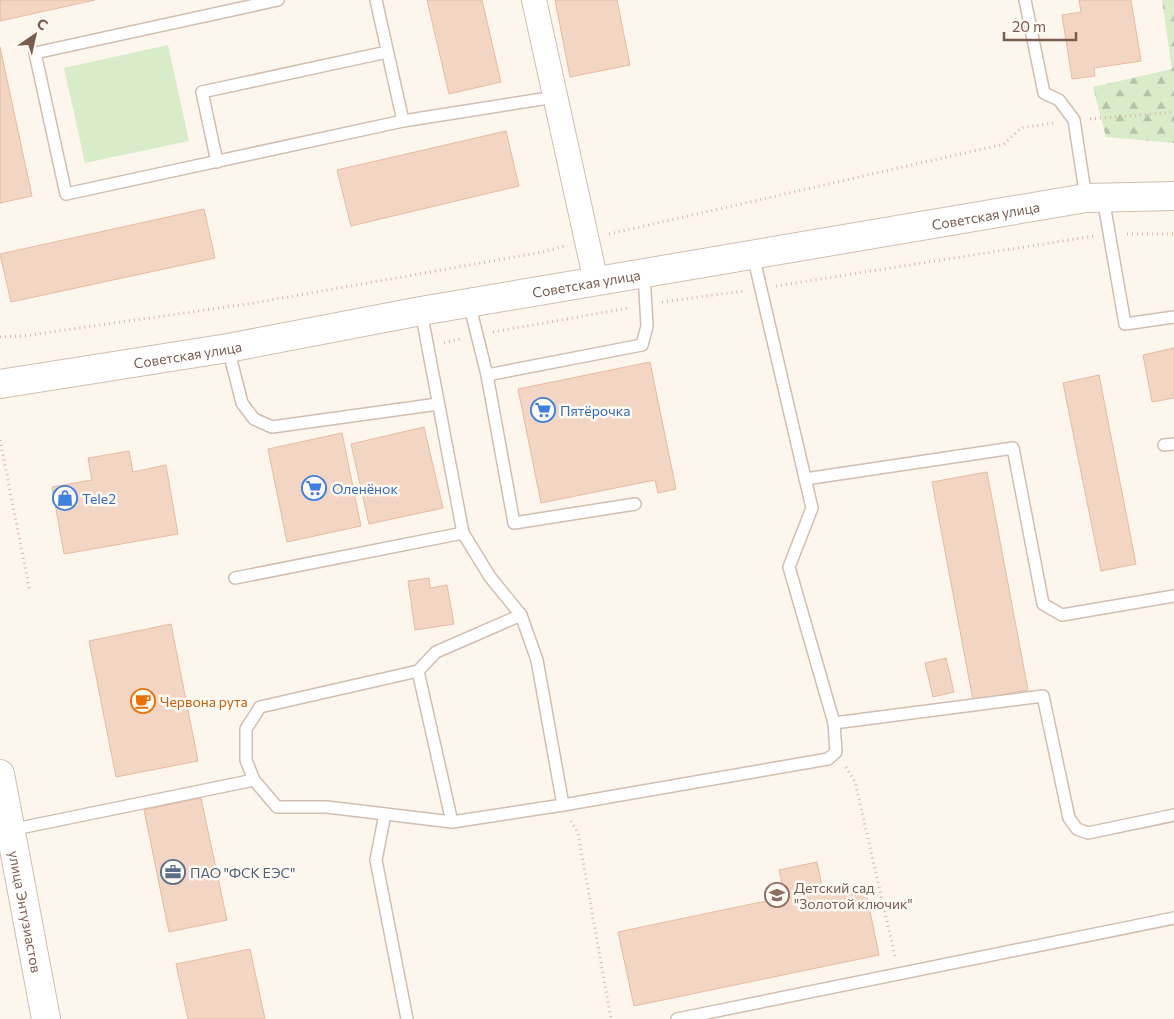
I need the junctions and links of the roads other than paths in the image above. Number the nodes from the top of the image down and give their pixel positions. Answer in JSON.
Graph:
{"nodes":[{"id":1,"x":278,"y":0,"type":"edge"},
{"id":2,"x":376,"y":0,"type":"edge"},
{"id":3,"x":534,"y":0,"type":"edge"},
{"id":4,"x":1025,"y":0,"type":"edge"},
{"id":5,"x":387,"y":52,"type":"junction"},
{"id":6,"x":555,"y":98,"type":"junction"},
{"id":7,"x":403,"y":121,"type":"junction"},
{"id":8,"x":217,"y":162,"type":"junction"},
{"id":9,"x":1174,"y":196,"type":"edge"},
{"id":10,"x":1094,"y":197,"type":"junction"},
{"id":11,"x":753,"y":255,"type":"junction"},
{"id":12,"x":644,"y":274,"type":"junction"},
{"id":13,"x":596,"y":282,"type":"junction"},
{"id":14,"x":469,"y":303,"type":"junction"},
{"id":15,"x":420,"y":312,"type":"junction"},
{"id":16,"x":1174,"y":317,"type":"edge"},
{"id":17,"x":228,"y":348,"type":"junction"},
{"id":18,"x":487,"y":375,"type":"junction"},
{"id":19,"x":0,"y":384,"type":"edge"},
{"id":20,"x":438,"y":404,"type":"junction"},
{"id":21,"x":805,"y":479,"type":"junction"},
{"id":22,"x":635,"y":504,"type":"dead end"},
{"id":23,"x":463,"y":533,"type":"junction"},
{"id":24,"x":235,"y":578,"type":"dead end"},
{"id":25,"x":1174,"y":596,"type":"edge"},
{"id":26,"x":521,"y":615,"type":"junction"},
{"id":27,"x":418,"y":671,"type":"junction"},
{"id":28,"x":834,"y":723,"type":"junction"},
{"id":29,"x":0,"y":774,"type":"edge"},
{"id":30,"x":254,"y":780,"type":"junction"},
{"id":31,"x":563,"y":805,"type":"junction"},
{"id":32,"x":385,"y":814,"type":"junction"},
{"id":33,"x":1174,"y":815,"type":"edge"},
{"id":34,"x":452,"y":822,"type":"junction"},
{"id":35,"x":10,"y":830,"type":"junction"},
{"id":36,"x":1174,"y":918,"type":"edge"},
{"id":37,"x":46,"y":1019,"type":"edge"},
{"id":38,"x":407,"y":1019,"type":"edge"},
{"id":39,"x":677,"y":1019,"type":"edge"}],
"edges":[{"from":1,"to":8,"type":"lane"},
{"from":2,"to":5,"type":"lane"},
{"from":3,"to":6,"type":"street"},
{"from":4,"to":10,"type":"lane"},
{"from":5,"to":7,"type":"lane"},
{"from":5,"to":8,"type":"lane"},
{"from":6,"to":7,"type":"lane"},
{"from":6,"to":13,"type":"street"},
{"from":7,"to":8,"type":"lane"},
{"from":9,"to":10,"type":"street","name":"Советская улица"},
{"from":10,"to":11,"type":"street","name":"Советская улица"},
{"from":10,"to":16,"type":"lane"},
{"from":11,"to":12,"type":"street","name":"Советская улица"},
{"from":11,"to":21,"type":"lane"},
{"from":12,"to":13,"type":"street","name":"Советская улица"},
{"from":12,"to":18,"type":"lane"},
{"from":13,"to":14,"type":"street","name":"Советская улица"},
{"from":14,"to":15,"type":"street","name":"Советская улица"},
{"from":14,"to":18,"type":"lane"},
{"from":15,"to":17,"type":"street","name":"Советская улица"},
{"from":15,"to":20,"type":"lane"},
{"from":17,"to":19,"type":"street","name":"Советская улица"},
{"from":17,"to":20,"type":"lane"},
{"from":18,"to":22,"type":"lane"},
{"from":20,"to":23,"type":"lane"},
{"from":21,"to":25,"type":"lane"},
{"from":21,"to":28,"type":"lane"},
{"from":23,"to":24,"type":"lane"},
{"from":23,"to":26,"type":"lane"},
{"from":26,"to":27,"type":"lane"},
{"from":26,"to":31,"type":"lane"},
{"from":27,"to":30,"type":"lane"},
{"from":27,"to":34,"type":"lane"},
{"from":28,"to":31,"type":"lane"},
{"from":28,"to":33,"type":"lane"},
{"from":29,"to":35,"type":"street","name":"улица Энтузиастов"},
{"from":30,"to":32,"type":"lane"},
{"from":30,"to":35,"type":"lane"},
{"from":31,"to":34,"type":"lane"},
{"from":32,"to":34,"type":"lane"},
{"from":32,"to":38,"type":"lane"},
{"from":35,"to":37,"type":"street","name":"улица Энтузиастов"},
{"from":36,"to":39,"type":"lane"}]}
